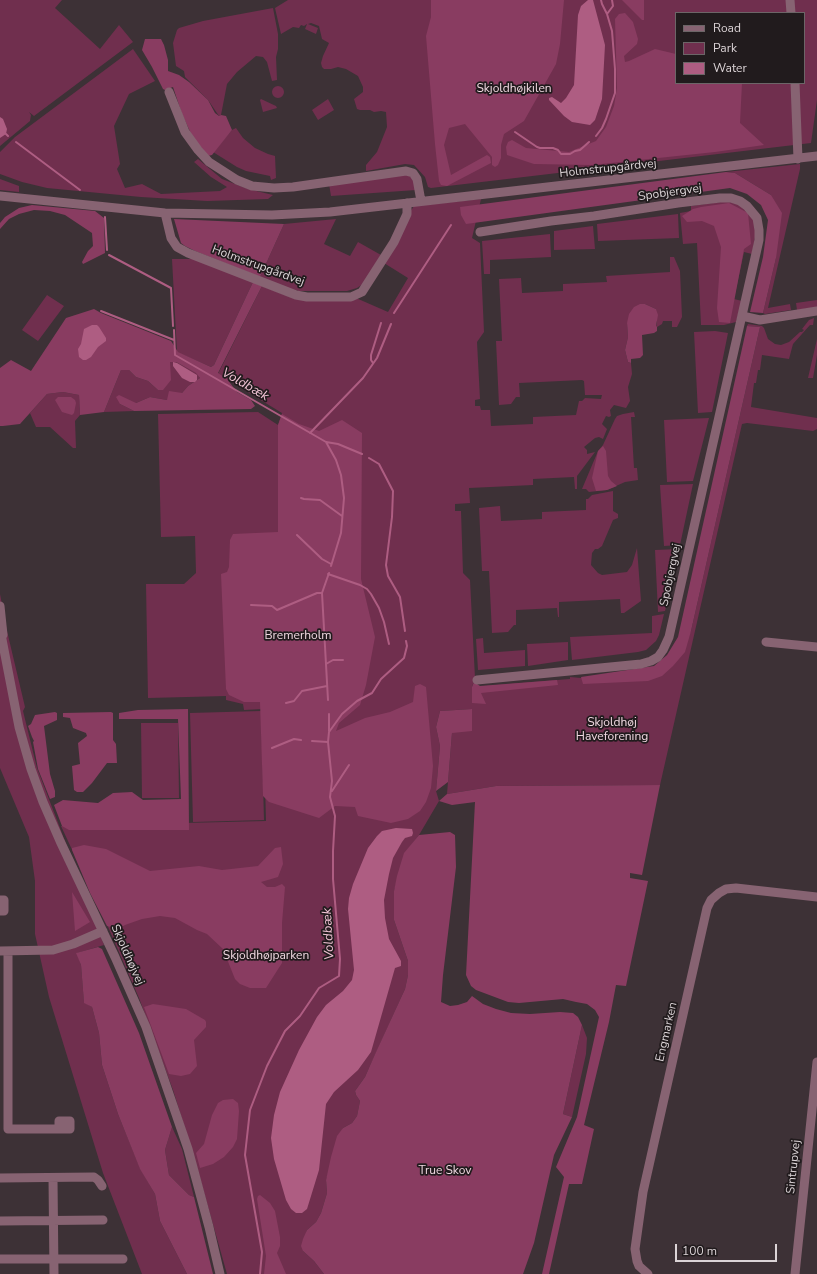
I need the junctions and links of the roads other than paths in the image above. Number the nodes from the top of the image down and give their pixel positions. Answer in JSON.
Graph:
{"nodes":[{"id":1,"x":790,"y":0,"type":"edge"},
{"id":2,"x":791,"y":12,"type":"edge"},
{"id":3,"x":795,"y":84,"type":"edge"},
{"id":4,"x":169,"y":92,"type":"dead end"},
{"id":5,"x":817,"y":156,"type":"edge"},
{"id":6,"x":798,"y":159,"type":"junction"},
{"id":7,"x":0,"y":196,"type":"edge"},
{"id":8,"x":421,"y":201,"type":"junction"},
{"id":9,"x":407,"y":203,"type":"junction"},
{"id":10,"x":165,"y":213,"type":"junction"},
{"id":11,"x":480,"y":232,"type":"dead end"},
{"id":12,"x":817,"y":311,"type":"edge"},
{"id":13,"x":742,"y":316,"type":"junction"},
{"id":14,"x":0,"y":606,"type":"edge"},
{"id":15,"x":0,"y":629,"type":"edge"},
{"id":16,"x":766,"y":642,"type":"dead end"},
{"id":17,"x":817,"y":647,"type":"edge"},
{"id":18,"x":4,"y":650,"type":"junction"},
{"id":19,"x":477,"y":680,"type":"dead end"},
{"id":20,"x":817,"y":897,"type":"edge"},
{"id":21,"x":0,"y":900,"type":"edge"},
{"id":22,"x":0,"y":911,"type":"edge"},
{"id":23,"x":103,"y":931,"type":"junction"},
{"id":24,"x":4,"y":951,"type":"edge"},
{"id":25,"x":817,"y":1062,"type":"edge"},
{"id":26,"x":59,"y":1129,"type":"dead end"},
{"id":27,"x":0,"y":1178,"type":"edge"},
{"id":28,"x":53,"y":1178,"type":"junction"},
{"id":29,"x":102,"y":1186,"type":"dead end"},
{"id":30,"x":54,"y":1220,"type":"junction"},
{"id":31,"x":103,"y":1220,"type":"dead end"},
{"id":32,"x":0,"y":1221,"type":"edge"},
{"id":33,"x":0,"y":1259,"type":"edge"},
{"id":34,"x":54,"y":1259,"type":"junction"},
{"id":35,"x":123,"y":1259,"type":"dead end"},
{"id":36,"x":54,"y":1274,"type":"edge"},
{"id":37,"x":220,"y":1274,"type":"edge"},
{"id":38,"x":648,"y":1274,"type":"edge"},
{"id":39,"x":795,"y":1274,"type":"edge"}],
"edges":[{"from":1,"to":2,"type":"street"},
{"from":3,"to":6,"type":"street"},
{"from":4,"to":8,"type":"street"},
{"from":5,"to":6,"type":"street","name":"Holmstrupgårdvej"},
{"from":6,"to":8,"type":"street","name":"Holmstrupgårdvej"},
{"from":7,"to":10,"type":"street","name":"Holmstrupgårdvej"},
{"from":8,"to":9,"type":"street","name":"Holmstrupgårdvej"},
{"from":9,"to":10,"type":"street","name":"Holmstrupgårdvej"},
{"from":9,"to":10,"type":"street","name":"Holmstrupgårdvej"},
{"from":11,"to":13,"type":"street","name":"Spobjergvej"},
{"from":12,"to":13,"type":"street"},
{"from":13,"to":19,"type":"street","name":"Spobjergvej"},
{"from":14,"to":18,"type":"street","name":"Skjoldhøjvej"},
{"from":15,"to":18,"type":"street","name":"Skjoldhøjvej"},
{"from":16,"to":17,"type":"street"},
{"from":18,"to":23,"type":"street","name":"Skjoldhøjvej"},
{"from":20,"to":38,"type":"street","name":"Engmarken"},
{"from":21,"to":22,"type":"street"},
{"from":23,"to":24,"type":"street"},
{"from":23,"to":37,"type":"street","name":"Skjoldhøjvej"},
{"from":24,"to":26,"type":"street"},
{"from":25,"to":39,"type":"street","name":"Sintrupvej"},
{"from":27,"to":28,"type":"street"},
{"from":28,"to":29,"type":"street"},
{"from":28,"to":30,"type":"street"},
{"from":30,"to":31,"type":"street"},
{"from":30,"to":32,"type":"street"},
{"from":30,"to":34,"type":"street"},
{"from":33,"to":34,"type":"street"},
{"from":34,"to":35,"type":"street"},
{"from":34,"to":36,"type":"street"}]}
